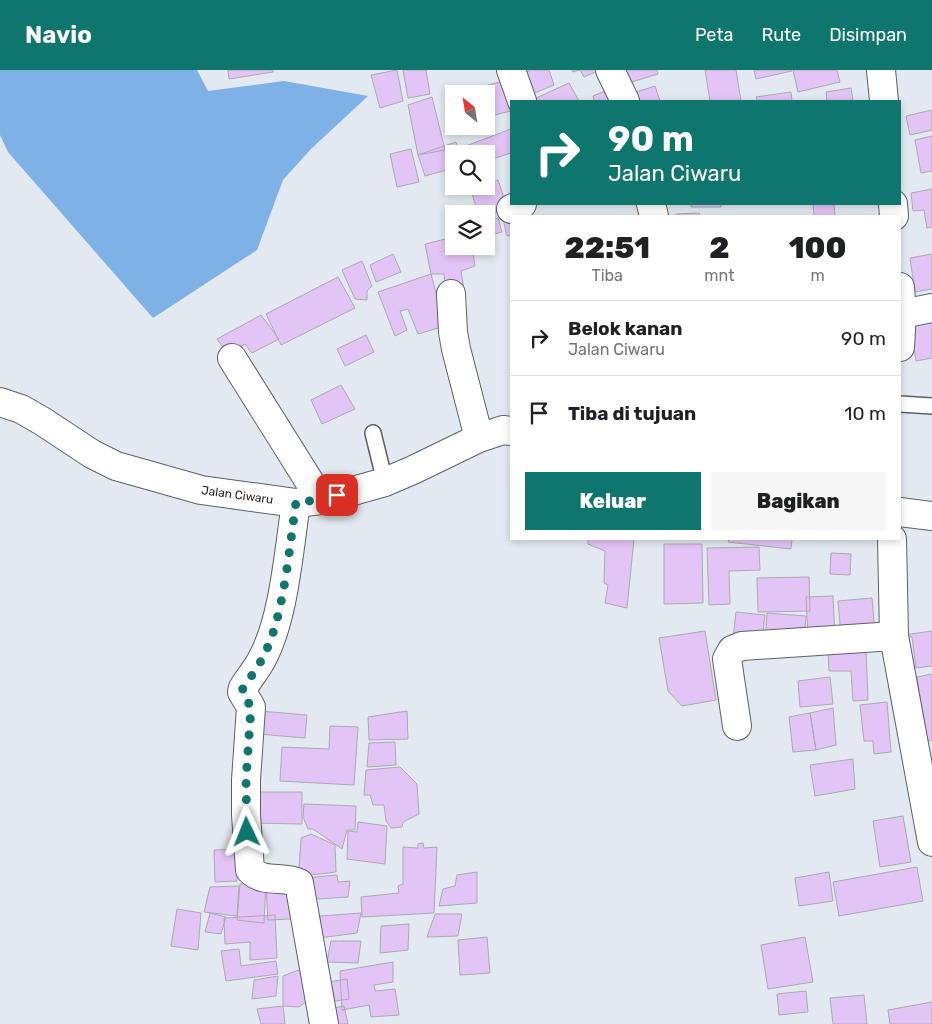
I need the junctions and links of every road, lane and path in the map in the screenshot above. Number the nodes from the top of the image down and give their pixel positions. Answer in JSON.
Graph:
{"nodes":[{"id":1,"x":512,"y":70,"type":"edge"},
{"id":2,"x":610,"y":70,"type":"edge"},
{"id":3,"x":881,"y":70,"type":"edge"},
{"id":4,"x":522,"y":100,"type":"edge"},
{"id":5,"x":625,"y":100,"type":"edge"},
{"id":6,"x":884,"y":100,"type":"edge"},
{"id":7,"x":451,"y":294,"type":"dead end"},
{"id":8,"x":901,"y":300,"type":"edge"},
{"id":9,"x":932,"y":308,"type":"edge"},
{"id":10,"x":902,"y":314,"type":"junction"},
{"id":11,"x":901,"y":330,"type":"edge"},
{"id":12,"x":232,"y":358,"type":"dead end"},
{"id":13,"x":0,"y":402,"type":"edge"},
{"id":14,"x":901,"y":404,"type":"edge"},
{"id":15,"x":932,"y":406,"type":"edge"},
{"id":16,"x":510,"y":431,"type":"edge"},
{"id":17,"x":373,"y":433,"type":"dead end"},
{"id":18,"x":479,"y":438,"type":"junction"},
{"id":19,"x":385,"y":482,"type":"junction"},
{"id":20,"x":308,"y":501,"type":"junction"},
{"id":21,"x":901,"y":512,"type":"edge"},
{"id":22,"x":932,"y":516,"type":"edge"},
{"id":23,"x":892,"y":540,"type":"edge"},
{"id":24,"x":894,"y":636,"type":"junction"},
{"id":25,"x":737,"y":726,"type":"dead end"},
{"id":26,"x":932,"y":842,"type":"edge"},
{"id":27,"x":324,"y":1024,"type":"edge"}],
"edges":[{"from":1,"to":4,"type":"street"},
{"from":2,"to":5,"type":"street"},
{"from":3,"to":6,"type":"street"},
{"from":7,"to":18,"type":"street"},
{"from":8,"to":10,"type":"street"},
{"from":9,"to":10,"type":"street"},
{"from":10,"to":11,"type":"street"},
{"from":12,"to":20,"type":"street"},
{"from":13,"to":20,"type":"street","name":"Jalan Ciwaru"},
{"from":14,"to":15,"type":"lane"},
{"from":16,"to":18,"type":"street","name":"Jalan Ciwaru"},
{"from":17,"to":19,"type":"lane"},
{"from":18,"to":19,"type":"street","name":"Jalan Ciwaru"},
{"from":19,"to":20,"type":"street","name":"Jalan Ciwaru"},
{"from":20,"to":27,"type":"street"},
{"from":21,"to":22,"type":"street"},
{"from":23,"to":24,"type":"street"},
{"from":24,"to":25,"type":"street"},
{"from":24,"to":26,"type":"street"}]}
